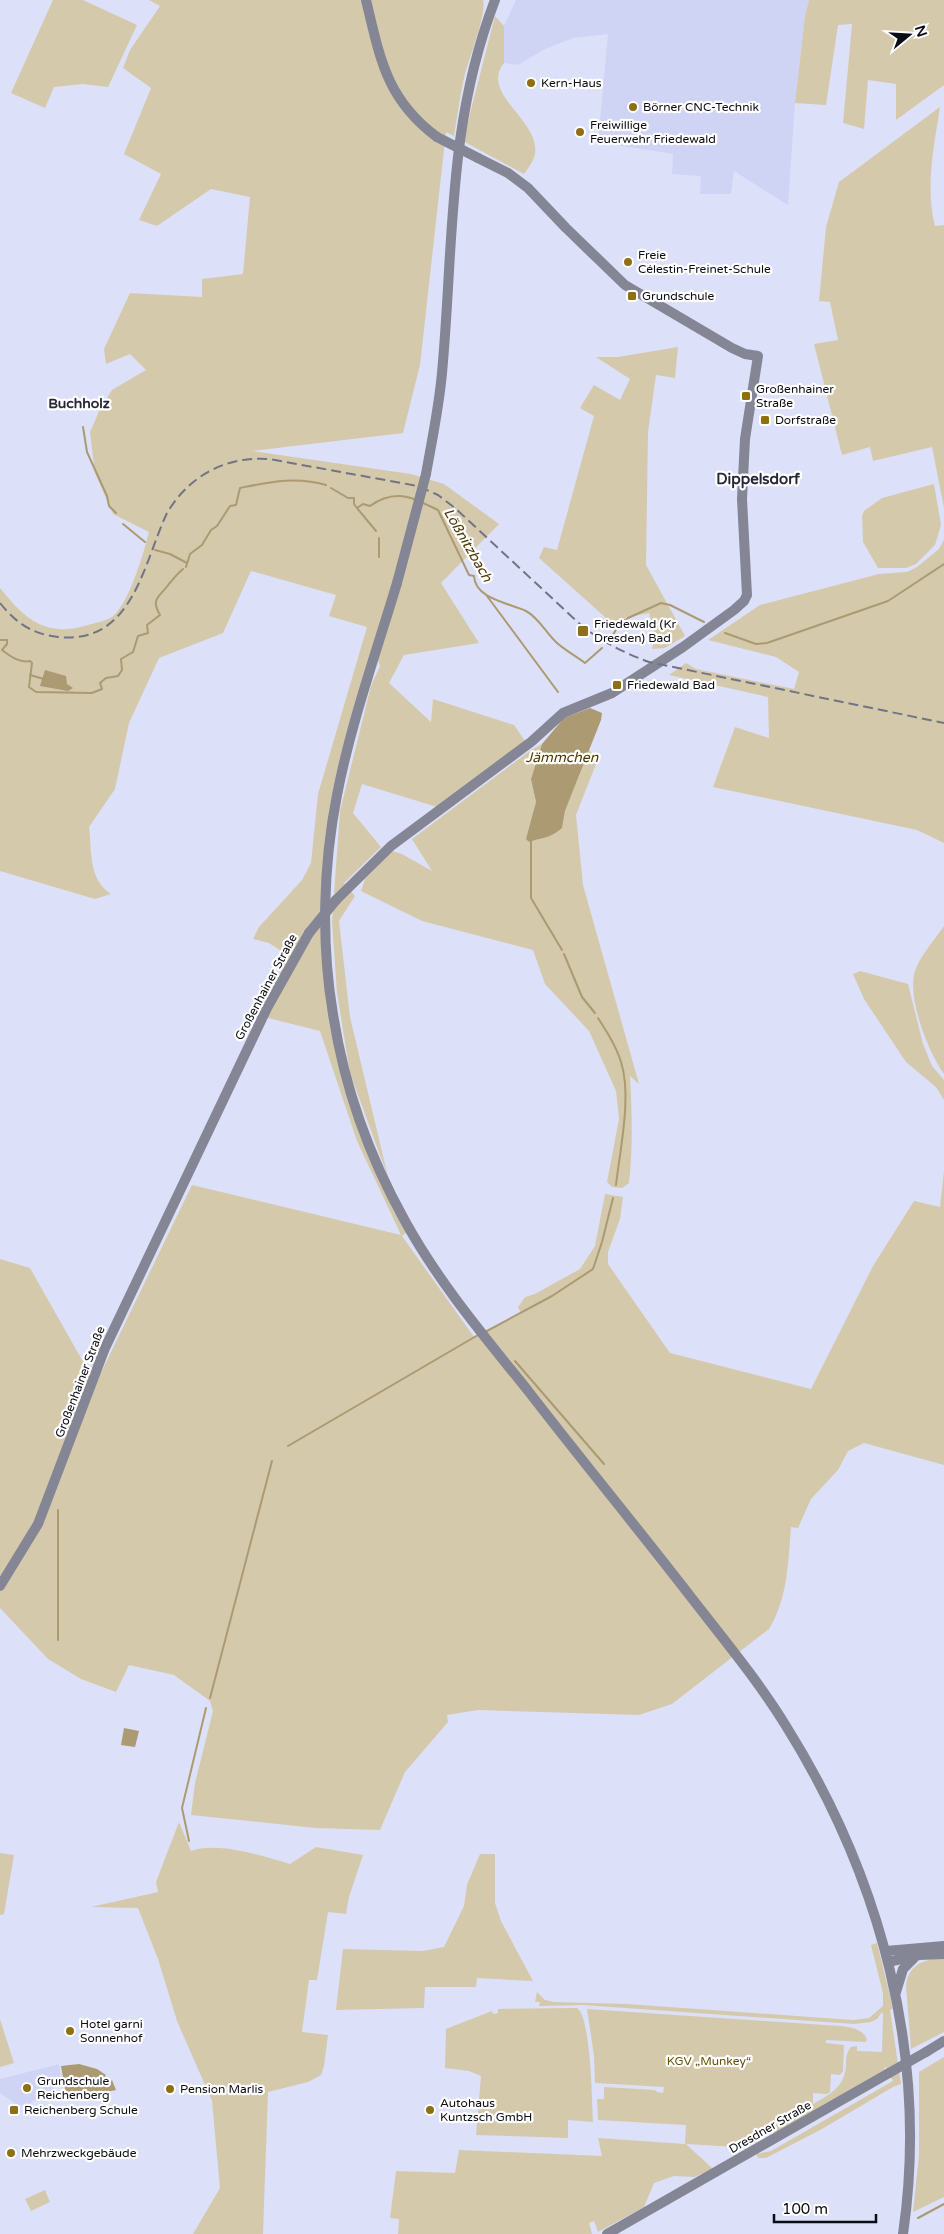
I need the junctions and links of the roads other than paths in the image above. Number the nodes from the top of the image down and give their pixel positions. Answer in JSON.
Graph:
{"nodes":[{"id":1,"x":366,"y":0,"type":"edge"},
{"id":2,"x":495,"y":0,"type":"edge"},
{"id":3,"x":0,"y":1586,"type":"edge"},
{"id":4,"x":944,"y":1946,"type":"edge"},
{"id":5,"x":886,"y":1951,"type":"junction"},
{"id":6,"x":944,"y":1954,"type":"edge"},
{"id":7,"x":919,"y":1955,"type":"junction"},
{"id":8,"x":888,"y":1962,"type":"junction"},
{"id":9,"x":895,"y":1993,"type":"junction"},
{"id":10,"x":944,"y":2041,"type":"edge"},
{"id":11,"x":607,"y":2234,"type":"edge"},
{"id":12,"x":903,"y":2234,"type":"edge"}],
"edges":[{"from":1,"to":3,"type":"main road","name":"Großenhainer Straße","bridge":true},
{"from":2,"to":5,"type":"main road","bridge":true},
{"from":4,"to":5,"type":"main road"},
{"from":5,"to":8,"type":"main road"},
{"from":6,"to":7,"type":"main road"},
{"from":7,"to":8,"type":"main road"},
{"from":7,"to":9,"type":"main road"},
{"from":8,"to":9,"type":"main road"},
{"from":9,"to":12,"type":"main road"},
{"from":10,"to":11,"type":"main road","name":"Dresdner Straße","bridge":true}]}
